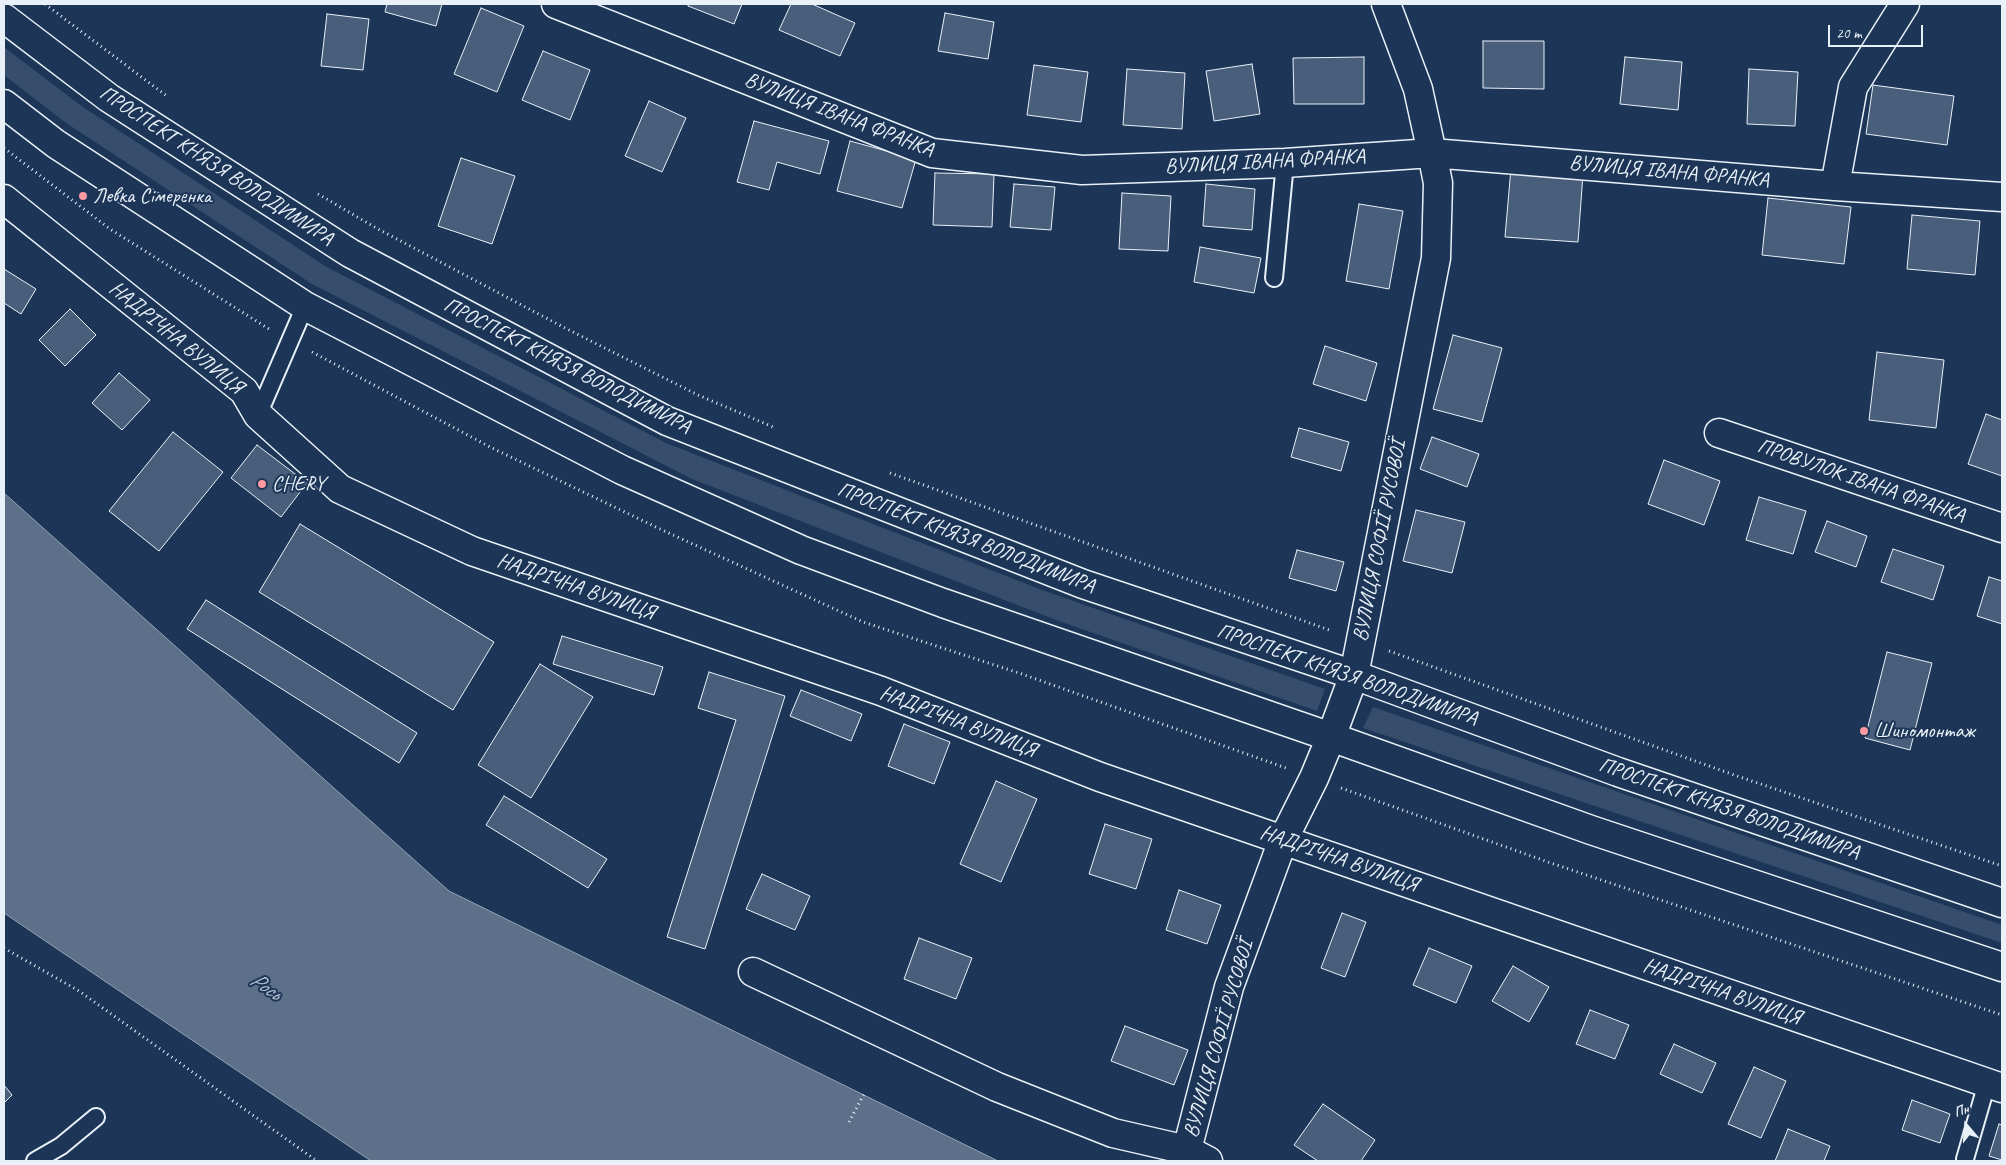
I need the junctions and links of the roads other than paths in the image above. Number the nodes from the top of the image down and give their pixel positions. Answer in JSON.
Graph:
{"nodes":[{"id":1,"x":556,"y":4,"type":"edge"},
{"id":2,"x":1386,"y":4,"type":"edge"},
{"id":3,"x":1905,"y":4,"type":"edge"},
{"id":4,"x":4,"y":18,"type":"edge"},
{"id":5,"x":4,"y":104,"type":"edge"},
{"id":6,"x":1432,"y":152,"type":"junction"},
{"id":7,"x":1285,"y":163,"type":"junction"},
{"id":8,"x":1835,"y":186,"type":"junction"},
{"id":9,"x":2002,"y":197,"type":"edge"},
{"id":10,"x":4,"y":199,"type":"edge"},
{"id":11,"x":1274,"y":278,"type":"dead end"},
{"id":12,"x":305,"y":306,"type":"junction"},
{"id":13,"x":258,"y":415,"type":"junction"},
{"id":14,"x":1719,"y":433,"type":"dead end"},
{"id":15,"x":2002,"y":528,"type":"edge"},
{"id":16,"x":1354,"y":675,"type":"junction"},
{"id":17,"x":1331,"y":737,"type":"junction"},
{"id":18,"x":1283,"y":840,"type":"junction"},
{"id":19,"x":2002,"y":903,"type":"edge"},
{"id":20,"x":2002,"y":967,"type":"edge"},
{"id":21,"x":753,"y":972,"type":"dead end"},
{"id":22,"x":1995,"y":1085,"type":"edge"},
{"id":23,"x":96,"y":1116,"type":"dead end"},
{"id":24,"x":1197,"y":1156,"type":"edge"},
{"id":25,"x":1965,"y":1159,"type":"dead end"},
{"id":26,"x":35,"y":1161,"type":"edge"}],
"edges":[{"from":1,"to":7,"type":"street","name":"ВУЛИЦЯ ІВАНА ФРАНКА"},
{"from":2,"to":6,"type":"street","name":"ВУЛИЦЯ СОФІЇ РУСОВОЇ"},
{"from":3,"to":8,"type":"street"},
{"from":4,"to":16,"type":"street","name":"ПРОСПЕКТ КНЯЗЯ ВОЛОДИМИРА"},
{"from":5,"to":12,"type":"street"},
{"from":6,"to":7,"type":"street","name":"ВУЛИЦЯ ІВАНА ФРАНКА"},
{"from":6,"to":8,"type":"street","name":"ВУЛИЦЯ ІВАНА ФРАНКА"},
{"from":6,"to":16,"type":"street","name":"ВУЛИЦЯ СОФІЇ РУСОВОЇ"},
{"from":7,"to":11,"type":"lane"},
{"from":8,"to":9,"type":"street","name":"ВУЛИЦЯ ІВАНА ФРАНКА"},
{"from":10,"to":13,"type":"street","name":"НАДРІЧНА ВУЛИЦЯ"},
{"from":12,"to":13,"type":"lane"},
{"from":12,"to":17,"type":"street"},
{"from":13,"to":18,"type":"street","name":"НАДРІЧНА ВУЛИЦЯ"},
{"from":14,"to":15,"type":"street","name":"ПРОВУЛОК ІВАНА ФРАНКА"},
{"from":16,"to":17,"type":"street","name":"ВУЛИЦЯ СОФІЇ РУСОВОЇ"},
{"from":16,"to":19,"type":"street","name":"ПРОСПЕКТ КНЯЗЯ ВОЛОДИМИРА"},
{"from":17,"to":18,"type":"street","name":"ВУЛИЦЯ СОФІЇ РУСОВОЇ"},
{"from":17,"to":20,"type":"street"},
{"from":18,"to":22,"type":"street","name":"НАДРІЧНА ВУЛИЦЯ"},
{"from":18,"to":24,"type":"street","name":"ВУЛИЦЯ СОФІЇ РУСОВОЇ"},
{"from":21,"to":24,"type":"street","name":"ВУЛИЦЯ СОФІЇ РУСОВОЇ"},
{"from":22,"to":25,"type":"lane"},
{"from":23,"to":26,"type":"lane"}]}
